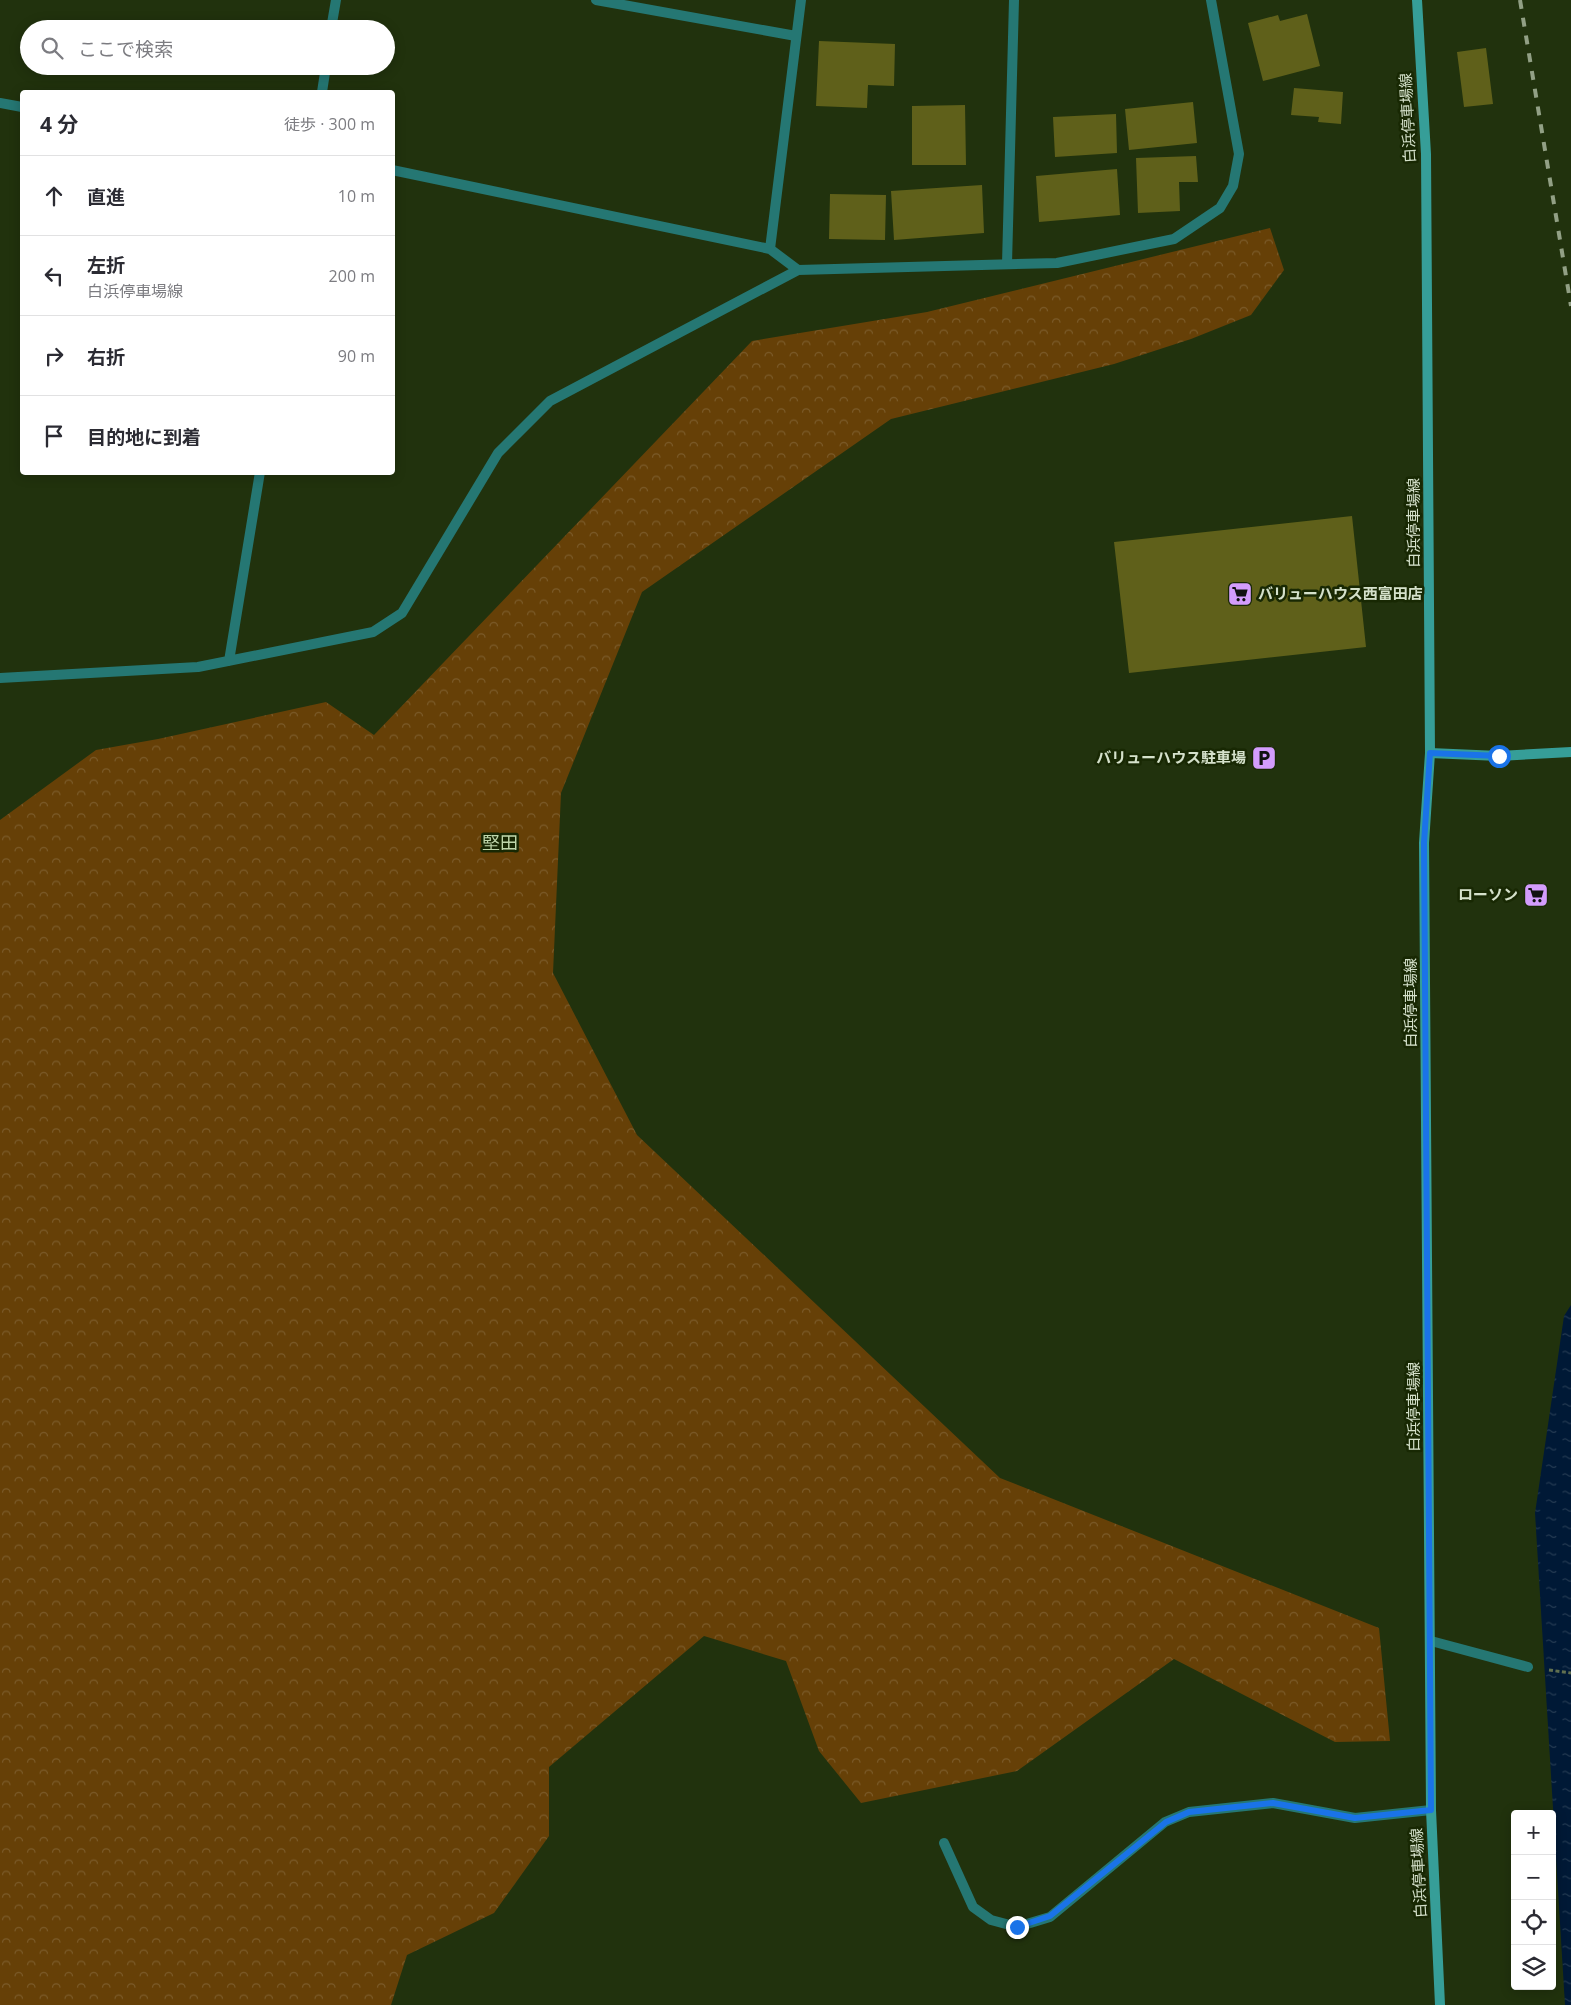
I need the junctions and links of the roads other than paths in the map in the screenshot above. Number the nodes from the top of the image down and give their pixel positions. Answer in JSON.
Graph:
{"nodes":[{"id":1,"x":336,"y":0,"type":"edge"},
{"id":2,"x":596,"y":0,"type":"edge"},
{"id":3,"x":801,"y":0,"type":"edge"},
{"id":4,"x":1014,"y":0,"type":"edge"},
{"id":5,"x":1211,"y":0,"type":"edge"},
{"id":6,"x":1417,"y":0,"type":"edge"},
{"id":7,"x":333,"y":20,"type":"edge"},
{"id":8,"x":796,"y":36,"type":"junction"},
{"id":9,"x":325,"y":75,"type":"edge"},
{"id":10,"x":322,"y":90,"type":"edge"},
{"id":11,"x":0,"y":103,"type":"edge"},
{"id":12,"x":20,"y":107,"type":"edge"},
{"id":13,"x":395,"y":171,"type":"edge"},
{"id":14,"x":770,"y":249,"type":"junction"},
{"id":15,"x":1007,"y":264,"type":"junction"},
{"id":16,"x":798,"y":270,"type":"junction"},
{"id":17,"x":260,"y":475,"type":"edge"},
{"id":18,"x":229,"y":661,"type":"junction"},
{"id":19,"x":0,"y":678,"type":"edge"},
{"id":20,"x":1571,"y":752,"type":"edge"},
{"id":21,"x":1430,"y":753,"type":"junction"},
{"id":22,"x":1430,"y":1641,"type":"junction"},
{"id":23,"x":1528,"y":1667,"type":"dead end"},
{"id":24,"x":1431,"y":1810,"type":"junction"},
{"id":25,"x":944,"y":1843,"type":"dead end"},
{"id":26,"x":1440,"y":2005,"type":"edge"}],
"edges":[{"from":1,"to":7,"type":"street"},
{"from":2,"to":8,"type":"street"},
{"from":3,"to":8,"type":"street"},
{"from":4,"to":15,"type":"street"},
{"from":5,"to":15,"type":"street"},
{"from":6,"to":21,"type":"main road","name":"白浜停車場線"},
{"from":8,"to":14,"type":"street"},
{"from":9,"to":10,"type":"street"},
{"from":11,"to":12,"type":"street"},
{"from":13,"to":14,"type":"street"},
{"from":14,"to":16,"type":"street"},
{"from":15,"to":16,"type":"street"},
{"from":16,"to":18,"type":"street"},
{"from":17,"to":18,"type":"street"},
{"from":18,"to":19,"type":"street"},
{"from":20,"to":21,"type":"main road"},
{"from":21,"to":22,"type":"main road","name":"白浜停車場線"},
{"from":22,"to":23,"type":"street"},
{"from":22,"to":24,"type":"main road","name":"白浜停車場線"},
{"from":24,"to":25,"type":"street"},
{"from":24,"to":26,"type":"main road","name":"白浜停車場線"}]}
